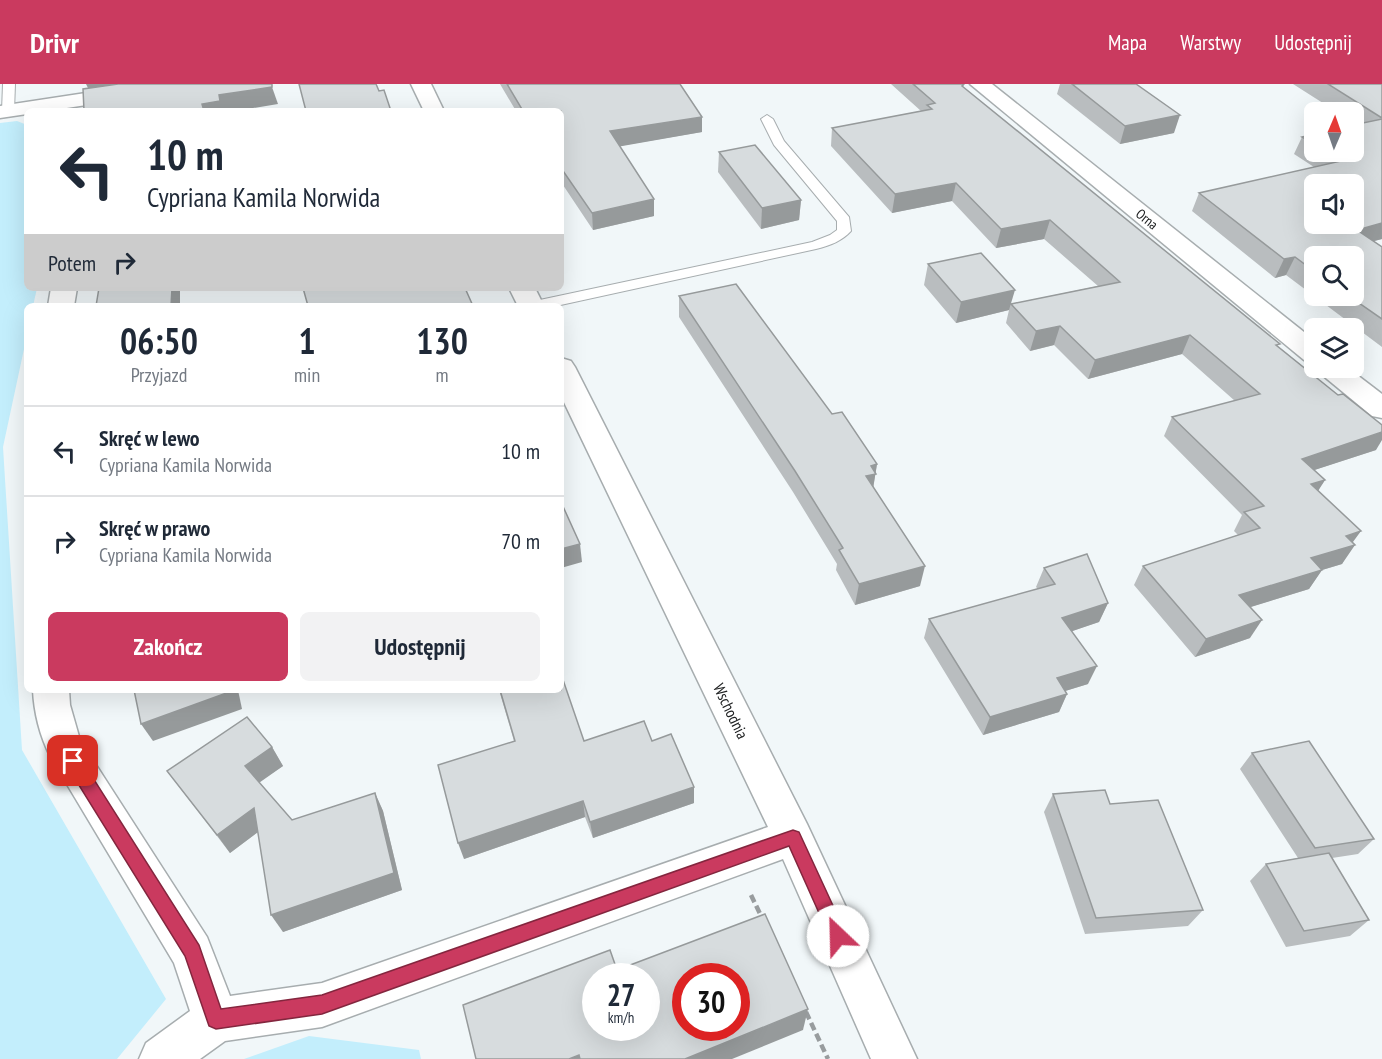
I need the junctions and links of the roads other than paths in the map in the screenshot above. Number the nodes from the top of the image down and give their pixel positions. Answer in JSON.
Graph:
{"nodes":[{"id":1,"x":9,"y":84,"type":"edge"},
{"id":2,"x":185,"y":84,"type":"edge"},
{"id":3,"x":421,"y":84,"type":"edge"},
{"id":4,"x":980,"y":84,"type":"edge"},
{"id":5,"x":46,"y":108,"type":"edge"},
{"id":6,"x":433,"y":108,"type":"edge"},
{"id":7,"x":24,"y":110,"type":"edge"},
{"id":8,"x":4,"y":112,"type":"edge"},
{"id":9,"x":767,"y":119,"type":"dead end"},
{"id":10,"x":547,"y":303,"type":"edge"},
{"id":11,"x":1304,"y":346,"type":"edge"},
{"id":12,"x":564,"y":373,"type":"edge"},
{"id":13,"x":1343,"y":378,"type":"edge"},
{"id":14,"x":1382,"y":409,"type":"edge"},
{"id":15,"x":51,"y":693,"type":"edge"},
{"id":16,"x":793,"y":837,"type":"junction"},
{"id":17,"x":216,"y":1020,"type":"junction"},
{"id":18,"x":162,"y":1059,"type":"edge"},
{"id":19,"x":894,"y":1059,"type":"edge"}],
"edges":[{"from":1,"to":8,"type":"lane"},
{"from":2,"to":5,"type":"street"},
{"from":3,"to":6,"type":"street"},
{"from":4,"to":11,"type":"street","name":"Orna"},
{"from":7,"to":8,"type":"street"},
{"from":9,"to":10,"type":"lane"},
{"from":12,"to":16,"type":"street","name":"Wschodnia"},
{"from":13,"to":14,"type":"street"},
{"from":15,"to":17,"type":"street"},
{"from":16,"to":17,"type":"street"},
{"from":16,"to":19,"type":"street","name":"Wschodnia"},
{"from":17,"to":18,"type":"street"}]}
